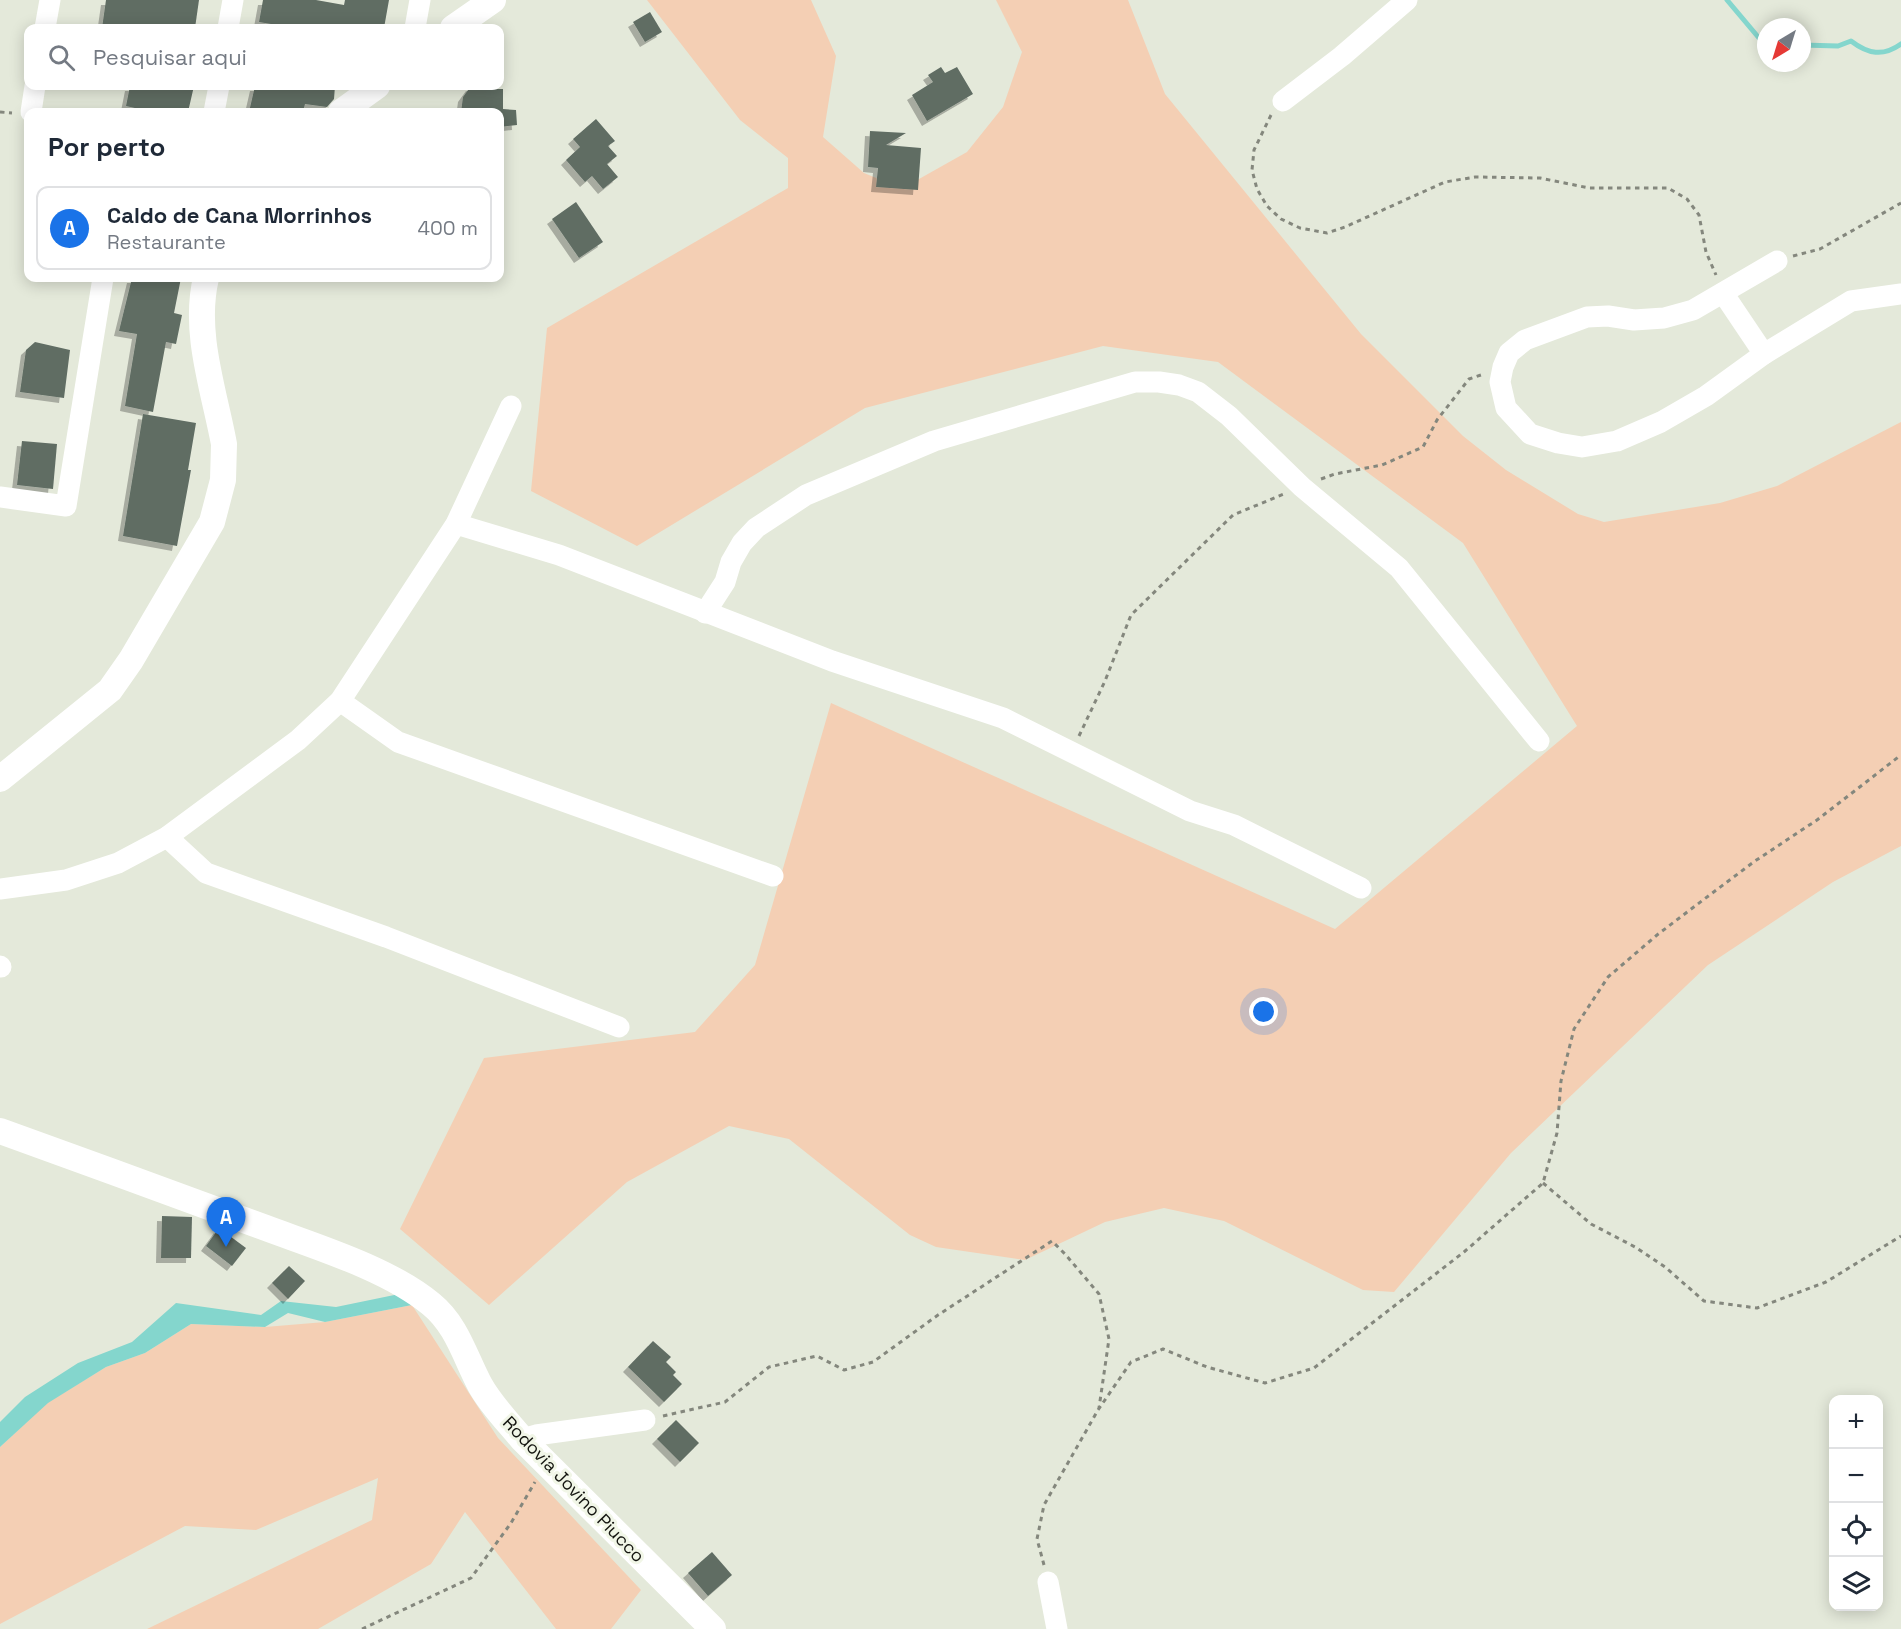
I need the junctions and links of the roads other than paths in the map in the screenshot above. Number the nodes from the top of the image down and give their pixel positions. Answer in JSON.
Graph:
{"nodes":[{"id":1,"x":50,"y":0,"type":"edge"},
{"id":2,"x":233,"y":0,"type":"edge"},
{"id":3,"x":420,"y":0,"type":"edge"},
{"id":4,"x":494,"y":0,"type":"edge"},
{"id":5,"x":1407,"y":0,"type":"edge"},
{"id":6,"x":46,"y":24,"type":"edge"},
{"id":7,"x":229,"y":24,"type":"edge"},
{"id":8,"x":416,"y":24,"type":"edge"},
{"id":9,"x":459,"y":24,"type":"edge"},
{"id":10,"x":35,"y":90,"type":"edge"},
{"id":11,"x":218,"y":90,"type":"edge"},
{"id":12,"x":371,"y":90,"type":"edge"},
{"id":13,"x":1283,"y":101,"type":"road end"},
{"id":14,"x":32,"y":108,"type":"edge"},
{"id":15,"x":215,"y":108,"type":"edge"},
{"id":16,"x":347,"y":108,"type":"edge"},
{"id":17,"x":1777,"y":261,"type":"road end"},
{"id":18,"x":102,"y":282,"type":"edge"},
{"id":19,"x":205,"y":282,"type":"edge"},
{"id":20,"x":1723,"y":293,"type":"junction"},
{"id":21,"x":1901,"y":294,"type":"edge"},
{"id":22,"x":1764,"y":354,"type":"junction"},
{"id":23,"x":511,"y":406,"type":"dead end"},
{"id":24,"x":0,"y":497,"type":"edge"},
{"id":25,"x":456,"y":524,"type":"junction"},
{"id":26,"x":705,"y":613,"type":"junction"},
{"id":27,"x":340,"y":701,"type":"junction"},
{"id":28,"x":1539,"y":741,"type":"dead end"},
{"id":29,"x":0,"y":779,"type":"edge"},
{"id":30,"x":166,"y":837,"type":"junction"},
{"id":31,"x":773,"y":876,"type":"dead end"},
{"id":32,"x":1361,"y":888,"type":"dead end"},
{"id":33,"x":0,"y":889,"type":"edge"},
{"id":34,"x":619,"y":1027,"type":"dead end"},
{"id":35,"x":0,"y":1131,"type":"edge"},
{"id":36,"x":645,"y":1420,"type":"road end"},
{"id":37,"x":522,"y":1439,"type":"junction"},
{"id":38,"x":1048,"y":1582,"type":"road end"},
{"id":39,"x":713,"y":1629,"type":"edge"},
{"id":40,"x":1057,"y":1629,"type":"edge"}],
"edges":[{"from":1,"to":6,"type":"street"},
{"from":2,"to":7,"type":"street"},
{"from":3,"to":8,"type":"street"},
{"from":4,"to":9,"type":"main road"},
{"from":5,"to":13,"type":"street"},
{"from":10,"to":14,"type":"street"},
{"from":11,"to":15,"type":"street"},
{"from":12,"to":16,"type":"main road"},
{"from":17,"to":20,"type":"street"},
{"from":18,"to":24,"type":"street"},
{"from":19,"to":29,"type":"main road"},
{"from":20,"to":22,"type":"street"},
{"from":20,"to":22,"type":"street"},
{"from":21,"to":22,"type":"street"},
{"from":23,"to":25,"type":"street"},
{"from":25,"to":26,"type":"street"},
{"from":25,"to":27,"type":"street"},
{"from":26,"to":28,"type":"street"},
{"from":26,"to":32,"type":"street"},
{"from":27,"to":30,"type":"street"},
{"from":27,"to":31,"type":"street"},
{"from":30,"to":33,"type":"street"},
{"from":30,"to":34,"type":"street"},
{"from":35,"to":37,"type":"main road","name":"Rodovia Jovino Piucco"},
{"from":36,"to":37,"type":"street"},
{"from":37,"to":39,"type":"main road","name":"Rodovia Jovino Piucco"},
{"from":38,"to":40,"type":"street"}]}
